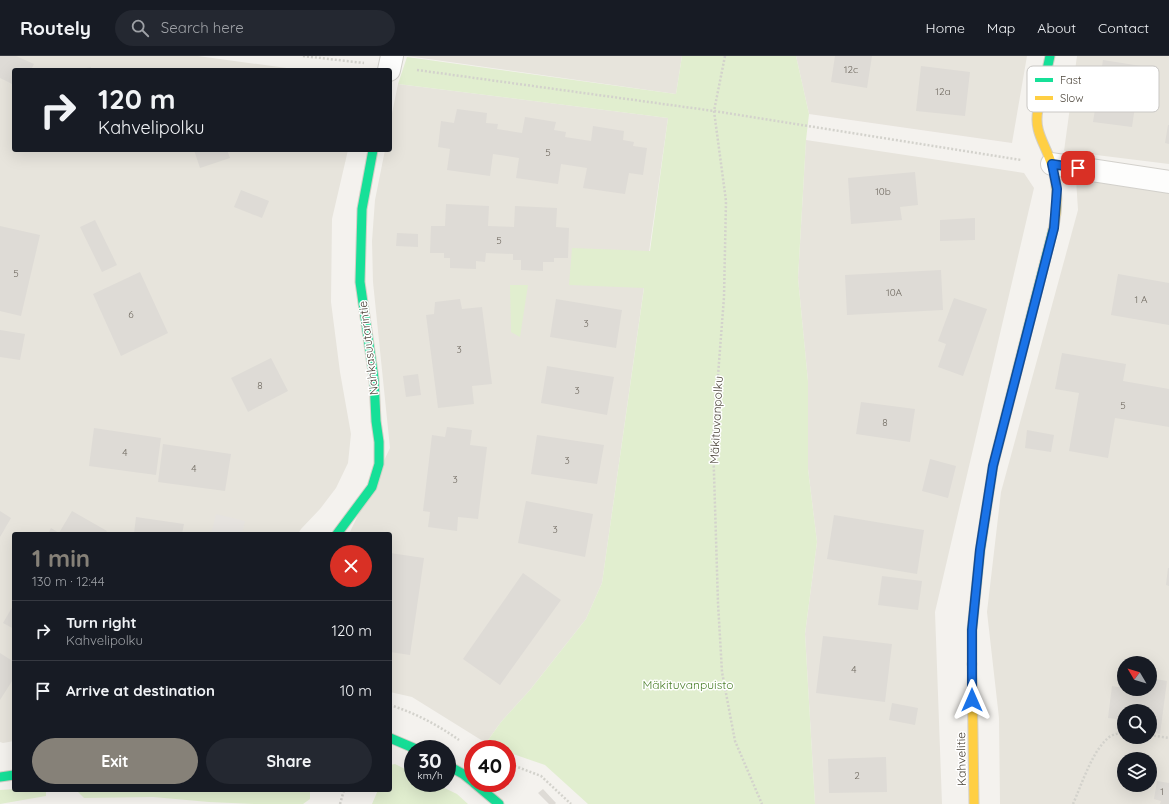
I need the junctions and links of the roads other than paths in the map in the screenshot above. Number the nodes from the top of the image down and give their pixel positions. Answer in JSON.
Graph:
{"nodes":[{"id":1,"x":392,"y":56,"type":"edge"},
{"id":2,"x":1050,"y":56,"type":"edge"},
{"id":3,"x":1048,"y":66,"type":"edge"},
{"id":4,"x":389,"y":68,"type":"edge"},
{"id":5,"x":1037,"y":112,"type":"edge"},
{"id":6,"x":373,"y":152,"type":"edge"},
{"id":7,"x":1052,"y":164,"type":"junction"},
{"id":8,"x":1169,"y":182,"type":"edge"},
{"id":9,"x":339,"y":532,"type":"edge"},
{"id":10,"x":392,"y":739,"type":"edge"},
{"id":11,"x":404,"y":744,"type":"edge"},
{"id":12,"x":12,"y":775,"type":"edge"},
{"id":13,"x":0,"y":777,"type":"edge"},
{"id":14,"x":484,"y":792,"type":"edge"},
{"id":15,"x":499,"y":804,"type":"edge"},
{"id":16,"x":974,"y":804,"type":"edge"}],
"edges":[{"from":1,"to":4,"type":"street"},
{"from":2,"to":3,"type":"street","name":"Kahvelitie"},
{"from":5,"to":7,"type":"street","name":"Kahvelitie"},
{"from":6,"to":9,"type":"street","name":"Nahkasuutarintie"},
{"from":7,"to":8,"type":"street"},
{"from":7,"to":16,"type":"street","name":"Kahvelitie"},
{"from":10,"to":11,"type":"street"},
{"from":12,"to":13,"type":"street"},
{"from":14,"to":15,"type":"street"}]}
